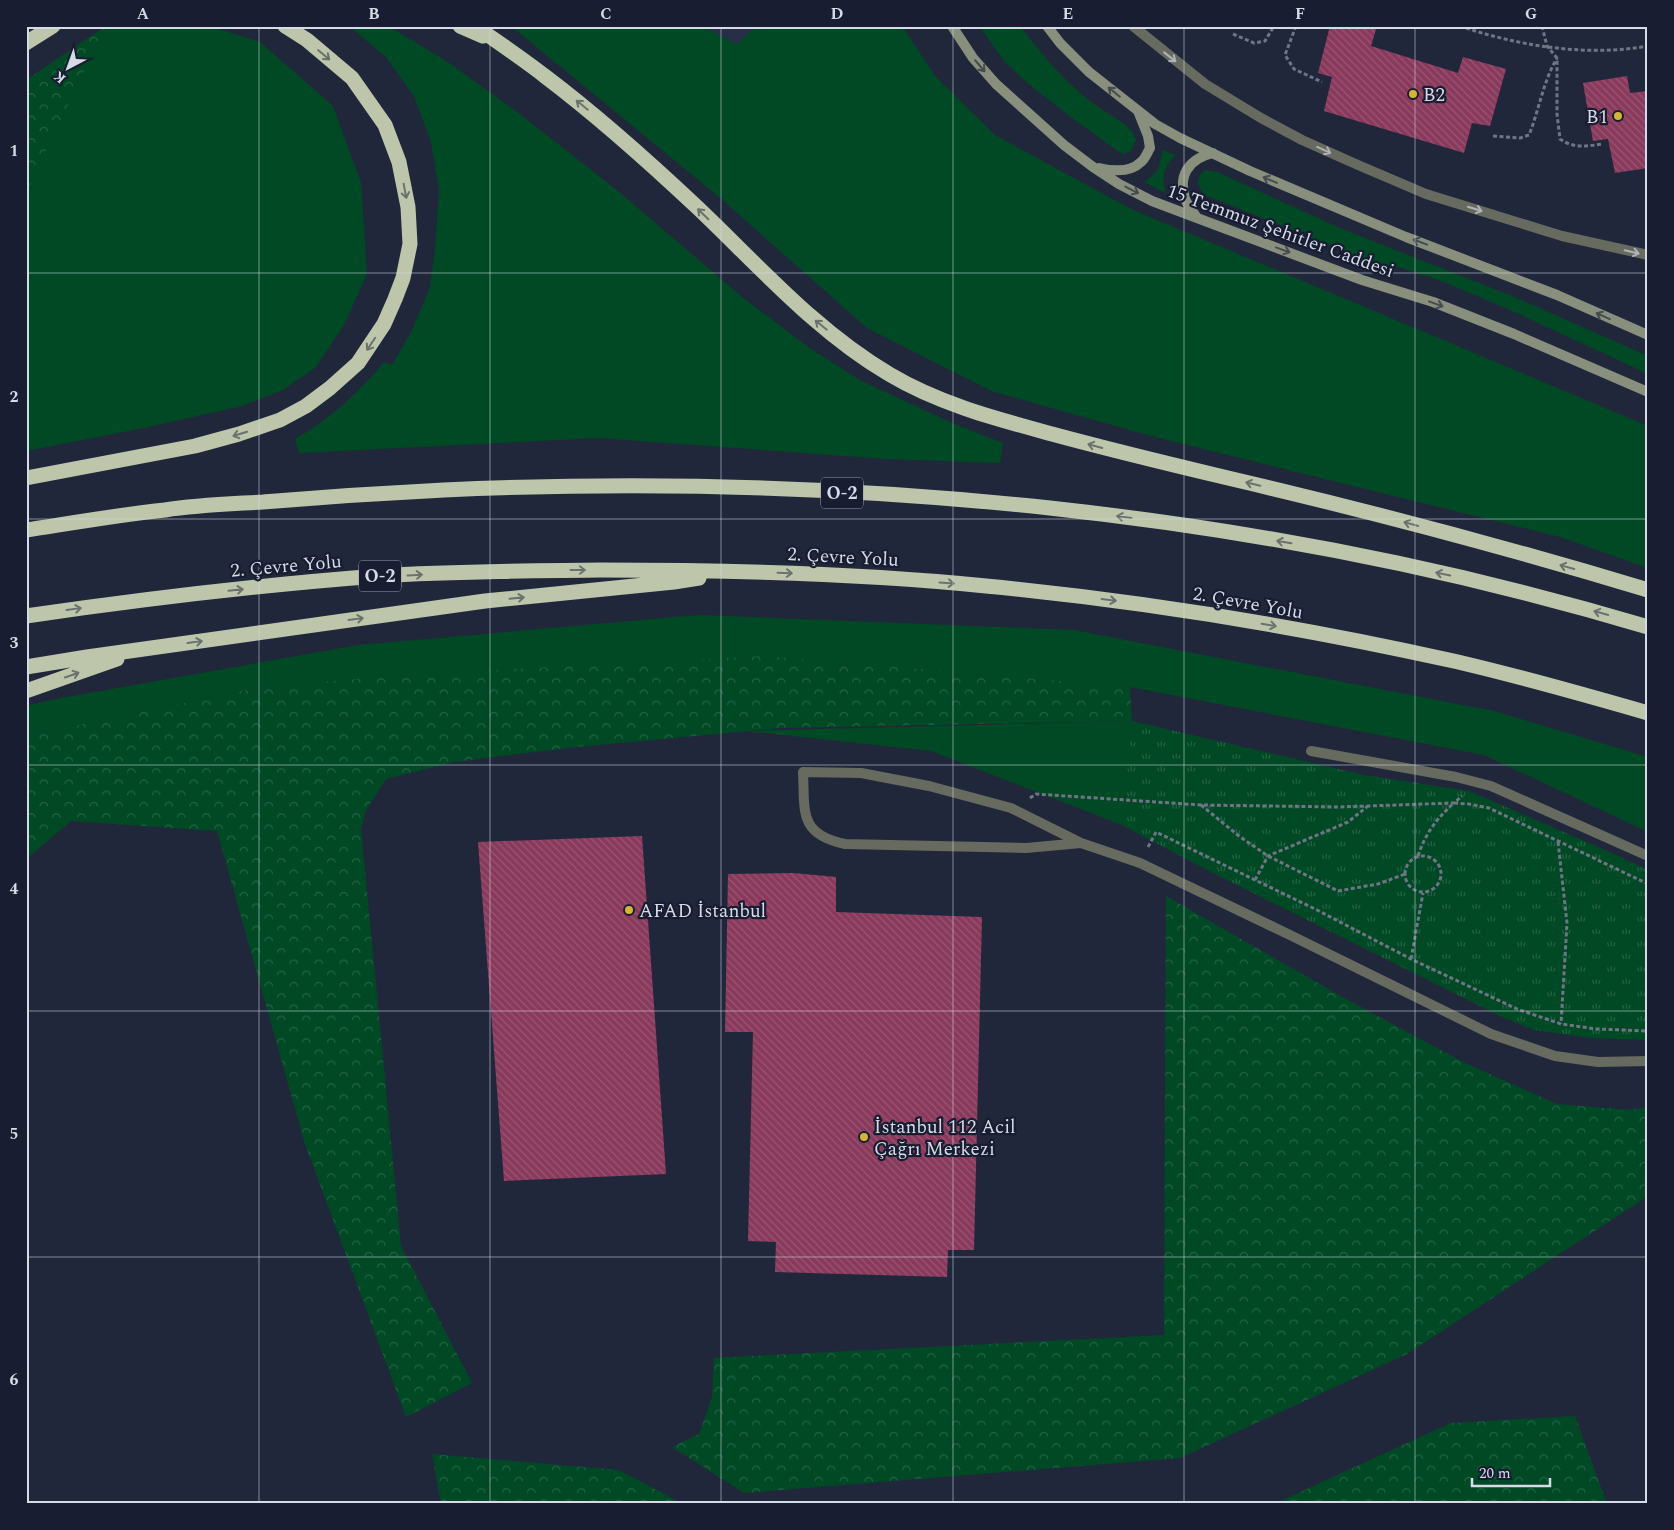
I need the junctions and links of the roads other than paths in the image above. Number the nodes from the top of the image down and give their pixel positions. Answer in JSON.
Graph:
{"nodes":[{"id":1,"x":53,"y":26,"type":"edge"},
{"id":2,"x":285,"y":26,"type":"edge"},
{"id":3,"x":460,"y":26,"type":"edge"},
{"id":4,"x":475,"y":26,"type":"edge"},
{"id":5,"x":952,"y":26,"type":"edge"},
{"id":6,"x":1047,"y":26,"type":"edge"},
{"id":7,"x":1133,"y":26,"type":"edge"},
{"id":8,"x":26,"y":43,"type":"edge"},
{"id":9,"x":503,"y":46,"type":"junction"},
{"id":10,"x":1137,"y":111,"type":"junction"},
{"id":11,"x":1214,"y":153,"type":"junction"},
{"id":12,"x":1093,"y":167,"type":"junction"},
{"id":13,"x":1197,"y":218,"type":"junction"},
{"id":14,"x":1648,"y":256,"type":"edge"},
{"id":15,"x":1648,"y":335,"type":"edge"},
{"id":16,"x":1648,"y":392,"type":"edge"},
{"id":17,"x":26,"y":478,"type":"edge"},
{"id":18,"x":26,"y":530,"type":"edge"},
{"id":19,"x":736,"y":571,"type":"junction"},
{"id":20,"x":1648,"y":590,"type":"edge"},
{"id":21,"x":26,"y":616,"type":"edge"},
{"id":22,"x":1648,"y":627,"type":"edge"},
{"id":23,"x":147,"y":649,"type":"junction"},
{"id":24,"x":26,"y":667,"type":"edge"},
{"id":25,"x":26,"y":690,"type":"edge"},
{"id":26,"x":1648,"y":713,"type":"edge"},
{"id":27,"x":1311,"y":751,"type":"dead end"},
{"id":28,"x":1081,"y":843,"type":"junction"},
{"id":29,"x":1648,"y":856,"type":"edge"},
{"id":30,"x":1648,"y":1061,"type":"edge"}],
"edges":[{"from":1,"to":8,"type":"highway"},
{"from":2,"to":17,"type":"highway","one_way":true},
{"from":3,"to":9,"type":"highway"},
{"from":4,"to":9,"type":"highway"},
{"from":5,"to":12,"type":"main road","name":"15 Temmuz Şehitler Caddesi","one_way":true},
{"from":10,"to":6,"type":"main road","name":"15 Temmuz Şehitler Caddesi","one_way":true},
{"from":7,"to":14,"type":"street","one_way":true},
{"from":20,"to":9,"type":"highway","one_way":true},
{"from":10,"to":11,"type":"main road","name":"15 Temmuz Şehitler Caddesi"},
{"from":10,"to":12,"type":"main road"},
{"from":11,"to":13,"type":"main road"},
{"from":15,"to":11,"type":"main road","name":"15 Temmuz Şehitler Caddesi","one_way":true},
{"from":12,"to":13,"type":"main road","name":"15 Temmuz Şehitler Caddesi","one_way":true},
{"from":13,"to":16,"type":"main road","name":"15 Temmuz Şehitler Caddesi","one_way":true},
{"from":22,"to":18,"type":"highway","number":"O-2","one_way":true},
{"from":21,"to":19,"type":"highway","name":"2. Çevre Yolu","number":"O-2","one_way":true},
{"from":23,"to":19,"type":"highway","one_way":true},
{"from":19,"to":26,"type":"highway","name":"2. Çevre Yolu","number":"O-2","one_way":true},
{"from":23,"to":24,"type":"highway"},
{"from":25,"to":23,"type":"highway","one_way":true},
{"from":27,"to":29,"type":"street"},
{"from":28,"to":28,"type":"street"},
{"from":28,"to":30,"type":"street"}]}
